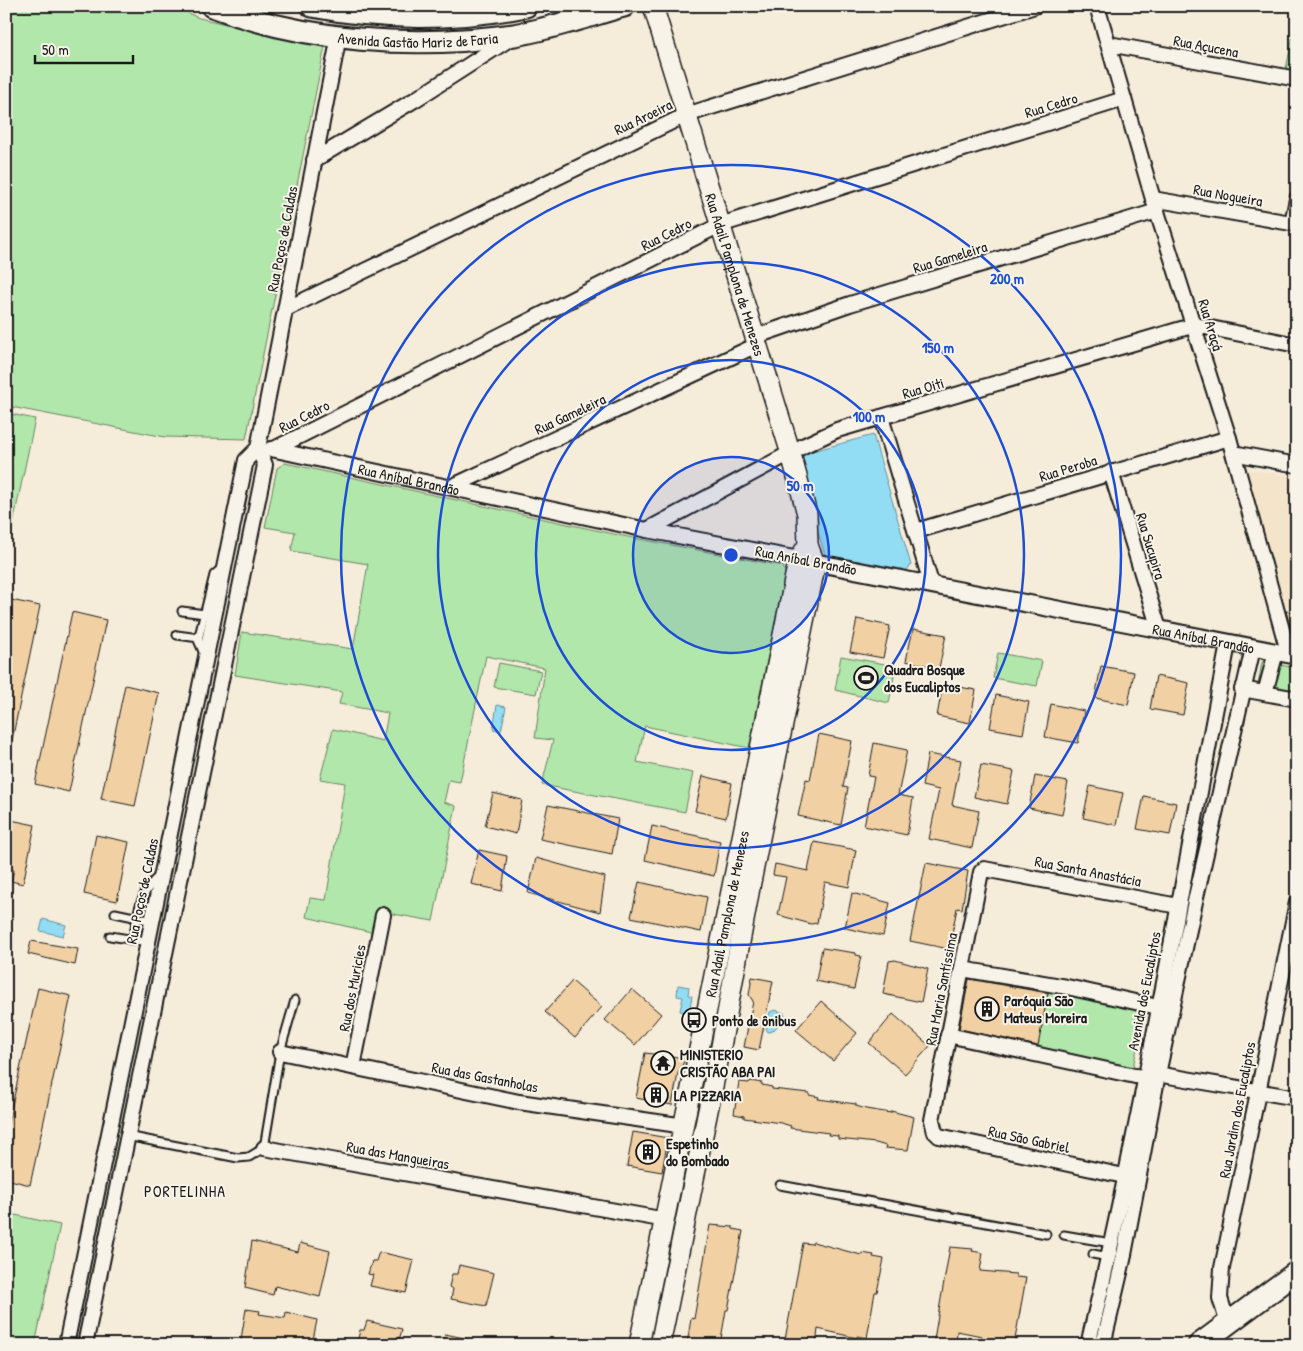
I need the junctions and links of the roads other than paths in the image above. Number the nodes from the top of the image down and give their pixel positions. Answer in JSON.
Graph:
{"nodes":[{"id":1,"x":526,"y":6,"type":"edge"},
{"id":2,"x":624,"y":6,"type":"edge"},
{"id":3,"x":653,"y":6,"type":"edge"},
{"id":4,"x":1034,"y":6,"type":"edge"},
{"id":5,"x":1098,"y":6,"type":"edge"},
{"id":6,"x":217,"y":7,"type":"edge"},
{"id":7,"x":315,"y":7,"type":"edge"},
{"id":8,"x":348,"y":9,"type":"edge"},
{"id":9,"x":515,"y":34,"type":"junction"},
{"id":10,"x":339,"y":36,"type":"junction"},
{"id":11,"x":1109,"y":44,"type":"junction"},
{"id":12,"x":1297,"y":79,"type":"edge"},
{"id":13,"x":1124,"y":99,"type":"junction"},
{"id":14,"x":686,"y":114,"type":"junction"},
{"id":15,"x":314,"y":160,"type":"junction"},
{"id":16,"x":1297,"y":199,"type":"edge"},
{"id":17,"x":1155,"y":205,"type":"junction"},
{"id":18,"x":1294,"y":223,"type":"edge"},
{"id":19,"x":720,"y":225,"type":"junction"},
{"id":20,"x":286,"y":308,"type":"junction"},
{"id":21,"x":1195,"y":326,"type":"junction"},
{"id":22,"x":755,"y":341,"type":"junction"},
{"id":23,"x":1297,"y":345,"type":"edge"},
{"id":24,"x":881,"y":417,"type":"junction"},
{"id":25,"x":1229,"y":438,"type":"junction"},
{"id":26,"x":258,"y":448,"type":"junction"},
{"id":27,"x":274,"y":449,"type":"junction"},
{"id":28,"x":1233,"y":453,"type":"junction"},
{"id":29,"x":791,"y":454,"type":"junction"},
{"id":30,"x":1297,"y":465,"type":"edge"},
{"id":31,"x":1111,"y":472,"type":"junction"},
{"id":32,"x":451,"y":487,"type":"junction"},
{"id":33,"x":647,"y":530,"type":"junction"},
{"id":34,"x":916,"y":531,"type":"junction"},
{"id":35,"x":807,"y":555,"type":"junction"},
{"id":36,"x":224,"y":566,"type":"junction"},
{"id":37,"x":931,"y":583,"type":"junction"},
{"id":38,"x":182,"y":612,"type":"dead end"},
{"id":39,"x":204,"y":614,"type":"junction"},
{"id":40,"x":1159,"y":629,"type":"junction"},
{"id":41,"x":177,"y":635,"type":"dead end"},
{"id":42,"x":199,"y":638,"type":"junction"},
{"id":43,"x":1228,"y":644,"type":"junction"},
{"id":44,"x":1253,"y":648,"type":"junction"},
{"id":45,"x":1287,"y":654,"type":"edge"},
{"id":46,"x":206,"y":659,"type":"junction"},
{"id":47,"x":1242,"y":689,"type":"junction"},
{"id":48,"x":1265,"y":693,"type":"junction"},
{"id":49,"x":771,"y":694,"type":"junction"},
{"id":50,"x":1297,"y":699,"type":"edge"},
{"id":51,"x":784,"y":722,"type":"junction"},
{"id":52,"x":762,"y":740,"type":"junction"},
{"id":53,"x":774,"y":768,"type":"junction"},
{"id":54,"x":992,"y":869,"type":"joint"},
{"id":55,"x":163,"y":873,"type":"junction"},
{"id":56,"x":742,"y":881,"type":"junction"},
{"id":57,"x":1196,"y":898,"type":"junction"},
{"id":58,"x":1179,"y":900,"type":"junction"},
{"id":59,"x":1297,"y":902,"type":"edge"},
{"id":60,"x":115,"y":913,"type":"dead end"},
{"id":61,"x":383,"y":915,"type":"dead end"},
{"id":62,"x":137,"y":916,"type":"junction"},
{"id":63,"x":153,"y":921,"type":"junction"},
{"id":64,"x":110,"y":936,"type":"dead end"},
{"id":65,"x":133,"y":941,"type":"junction"},
{"id":66,"x":148,"y":942,"type":"junction"},
{"id":67,"x":962,"y":969,"type":"junction"},
{"id":68,"x":295,"y":1000,"type":"dead end"},
{"id":69,"x":1159,"y":1007,"type":"junction"},
{"id":70,"x":1173,"y":1010,"type":"junction"},
{"id":71,"x":948,"y":1035,"type":"junction"},
{"id":72,"x":280,"y":1052,"type":"junction"},
{"id":73,"x":353,"y":1067,"type":"junction"},
{"id":74,"x":1158,"y":1074,"type":"junction"},
{"id":75,"x":1144,"y":1077,"type":"junction"},
{"id":76,"x":693,"y":1086,"type":"junction"},
{"id":77,"x":1257,"y":1090,"type":"junction"},
{"id":78,"x":1297,"y":1098,"type":"edge"},
{"id":79,"x":707,"y":1116,"type":"junction"},
{"id":80,"x":932,"y":1126,"type":"joint"},
{"id":81,"x":684,"y":1130,"type":"junction"},
{"id":82,"x":127,"y":1136,"type":"junction"},
{"id":83,"x":264,"y":1148,"type":"junction"},
{"id":84,"x":697,"y":1162,"type":"junction"},
{"id":85,"x":1124,"y":1176,"type":"junction"},
{"id":86,"x":780,"y":1185,"type":"dead end"},
{"id":87,"x":666,"y":1220,"type":"junction"},
{"id":88,"x":1046,"y":1234,"type":"dead end"},
{"id":89,"x":1064,"y":1235,"type":"dead end"},
{"id":90,"x":1111,"y":1243,"type":"junction"},
{"id":91,"x":1126,"y":1246,"type":"junction"},
{"id":92,"x":1093,"y":1254,"type":"dead end"},
{"id":93,"x":1108,"y":1257,"type":"junction"},
{"id":94,"x":1124,"y":1260,"type":"junction"},
{"id":95,"x":1297,"y":1272,"type":"edge"},
{"id":96,"x":1297,"y":1290,"type":"edge"},
{"id":97,"x":1228,"y":1324,"type":"junction"},
{"id":98,"x":66,"y":1345,"type":"edge"},
{"id":99,"x":85,"y":1345,"type":"edge"},
{"id":100,"x":639,"y":1345,"type":"edge"},
{"id":101,"x":660,"y":1345,"type":"edge"},
{"id":102,"x":1088,"y":1345,"type":"edge"},
{"id":103,"x":1103,"y":1345,"type":"edge"},
{"id":104,"x":1199,"y":1345,"type":"edge"},
{"id":105,"x":1225,"y":1345,"type":"edge"}],
"edges":[{"from":1,"to":8,"type":"main road","name":"Avenida Gastão Mariz de Faria"},
{"from":2,"to":9,"type":"main road","name":"Avenida Gastão Mariz de Faria"},
{"from":3,"to":14,"type":"main road","name":"Rua Adail Pamplona de Menezes"},
{"from":4,"to":14,"type":"street","name":"Rua Aroeira"},
{"from":5,"to":11,"type":"street","name":"Rua Araçá"},
{"from":6,"to":10,"type":"main road","name":"Avenida Gastão Mariz de Faria"},
{"from":7,"to":8,"type":"main road","name":"Avenida Gastão Mariz de Faria"},
{"from":9,"to":10,"type":"main road","name":"Avenida Gastão Mariz de Faria"},
{"from":9,"to":15,"type":"street"},
{"from":10,"to":15,"type":"street","name":"Rua Poços de Caldas"},
{"from":11,"to":12,"type":"street","name":"Rua Açucena"},
{"from":11,"to":13,"type":"street","name":"Rua Araçá"},
{"from":13,"to":17,"type":"street","name":"Rua Araçá"},
{"from":13,"to":19,"type":"street","name":"Rua Cedro"},
{"from":14,"to":19,"type":"main road","name":"Rua Adail Pamplona de Menezes"},
{"from":14,"to":20,"type":"street","name":"Rua Aroeira"},
{"from":15,"to":20,"type":"street","name":"Rua Poços de Caldas"},
{"from":16,"to":18,"type":"street"},
{"from":17,"to":18,"type":"street","name":"Rua Nogueira"},
{"from":17,"to":21,"type":"street","name":"Rua Araçá"},
{"from":17,"to":22,"type":"street","name":"Rua Gameleira"},
{"from":19,"to":22,"type":"main road","name":"Rua Adail Pamplona de Menezes"},
{"from":19,"to":27,"type":"street","name":"Rua Cedro"},
{"from":20,"to":26,"type":"street","name":"Rua Poços de Caldas"},
{"from":21,"to":23,"type":"street"},
{"from":21,"to":24,"type":"street","name":"Rua Oiti"},
{"from":21,"to":25,"type":"street","name":"Rua Araçá"},
{"from":22,"to":29,"type":"main road","name":"Rua Adail Pamplona de Menezes"},
{"from":22,"to":32,"type":"street","name":"Rua Gameleira"},
{"from":24,"to":29,"type":"street","name":"Rua Oiti"},
{"from":24,"to":34,"type":"street"},
{"from":25,"to":28,"type":"street","name":"Rua Araçá"},
{"from":25,"to":31,"type":"street","name":"Rua Peroba"},
{"from":26,"to":27,"type":"street","name":"Rua Aníbal Brandão"},
{"from":26,"to":36,"type":"street","name":"Rua Poços de Caldas"},
{"from":26,"to":82,"type":"street","name":"Rua Poços de Caldas"},
{"from":27,"to":32,"type":"street","name":"Rua Aníbal Brandão"},
{"from":28,"to":30,"type":"street"},
{"from":28,"to":45,"type":"street","name":"Rua Araçá"},
{"from":29,"to":33,"type":"street","name":"Rua Oiti"},
{"from":29,"to":35,"type":"main road","name":"Rua Adail Pamplona de Menezes"},
{"from":31,"to":34,"type":"street","name":"Rua Peroba"},
{"from":31,"to":40,"type":"street","name":"Rua Sucupira"},
{"from":32,"to":33,"type":"street","name":"Rua Aníbal Brandão"},
{"from":33,"to":35,"type":"street","name":"Rua Aníbal Brandão"},
{"from":34,"to":37,"type":"street"},
{"from":35,"to":37,"type":"street","name":"Rua Aníbal Brandão"},
{"from":35,"to":49,"type":"main road","name":"Rua Adail Pamplona de Menezes"},
{"from":35,"to":51,"type":"main road","name":"Rua Adail Pamplona de Menezes"},
{"from":36,"to":39,"type":"lane"},
{"from":36,"to":46,"type":"street","name":"Rua Poços de Caldas"},
{"from":37,"to":40,"type":"street","name":"Rua Aníbal Brandão"},
{"from":38,"to":39,"type":"lane"},
{"from":39,"to":42,"type":"lane"},
{"from":40,"to":43,"type":"street","name":"Rua Aníbal Brandão"},
{"from":41,"to":42,"type":"lane"},
{"from":42,"to":46,"type":"lane"},
{"from":43,"to":44,"type":"street","name":"Rua Aníbal Brandão"},
{"from":43,"to":58,"type":"street","name":"Avenida dos Eucaliptos"},
{"from":44,"to":45,"type":"street","name":"Rua Aníbal Brandão"},
{"from":44,"to":47,"type":"street","name":"Avenida dos Eucaliptos"},
{"from":45,"to":48,"type":"street"},
{"from":46,"to":55,"type":"street","name":"Rua Poços de Caldas"},
{"from":47,"to":48,"type":"street"},
{"from":47,"to":57,"type":"street","name":"Avenida dos Eucaliptos"},
{"from":48,"to":50,"type":"street"},
{"from":49,"to":51,"type":"main road"},
{"from":49,"to":52,"type":"main road","name":"Rua Adail Pamplona de Menezes"},
{"from":51,"to":53,"type":"main road","name":"Rua Adail Pamplona de Menezes"},
{"from":52,"to":53,"type":"main road"},
{"from":52,"to":56,"type":"main road","name":"Rua Adail Pamplona de Menezes"},
{"from":53,"to":56,"type":"main road","name":"Rua Adail Pamplona de Menezes"},
{"from":54,"to":58,"type":"street","name":"Rua Santa Anastácia"},
{"from":54,"to":67,"type":"street","name":"Rua Maria Santíssima"},
{"from":55,"to":62,"type":"lane"},
{"from":55,"to":63,"type":"street","name":"Rua Poços de Caldas"},
{"from":56,"to":76,"type":"main road","name":"Rua Adail Pamplona de Menezes"},
{"from":56,"to":79,"type":"main road","name":"Rua Adail Pamplona de Menezes"},
{"from":57,"to":58,"type":"street","name":"Rua Santa Anastácia"},
{"from":57,"to":70,"type":"street","name":"Avenida dos Eucaliptos"},
{"from":58,"to":69,"type":"street","name":"Avenida dos Eucaliptos"},
{"from":59,"to":77,"type":"street","name":"Rua Jardim dos Eucaliptos"},
{"from":60,"to":62,"type":"lane"},
{"from":61,"to":73,"type":"street","name":"Rua dos Muricies"},
{"from":62,"to":63,"type":"lane"},
{"from":62,"to":65,"type":"lane"},
{"from":63,"to":66,"type":"street","name":"Rua Poços de Caldas"},
{"from":64,"to":65,"type":"lane"},
{"from":65,"to":66,"type":"lane"},
{"from":66,"to":98,"type":"street","name":"Rua Poços de Caldas"},
{"from":67,"to":69,"type":"street"},
{"from":67,"to":71,"type":"street","name":"Rua Maria Santíssima"},
{"from":68,"to":72,"type":"lane"},
{"from":69,"to":70,"type":"street"},
{"from":69,"to":75,"type":"street","name":"Avenida dos Eucaliptos"},
{"from":70,"to":74,"type":"street","name":"Avenida dos Eucaliptos"},
{"from":71,"to":75,"type":"street"},
{"from":71,"to":80,"type":"street","name":"Rua Maria Santíssima"},
{"from":72,"to":73,"type":"street","name":"Rua das Gastanholas"},
{"from":72,"to":83,"type":"lane"},
{"from":73,"to":81,"type":"street","name":"Rua das Gastanholas"},
{"from":74,"to":75,"type":"street"},
{"from":74,"to":77,"type":"street"},
{"from":74,"to":91,"type":"street","name":"Avenida dos Eucaliptos"},
{"from":75,"to":85,"type":"street","name":"Avenida dos Eucaliptos"},
{"from":76,"to":79,"type":"main road"},
{"from":76,"to":81,"type":"main road","name":"Rua Adail Pamplona de Menezes"},
{"from":77,"to":78,"type":"street"},
{"from":77,"to":97,"type":"street","name":"Rua Jardim dos Eucaliptos"},
{"from":79,"to":84,"type":"main road","name":"Rua Adail Pamplona de Menezes"},
{"from":80,"to":85,"type":"street","name":"Rua São Gabriel"},
{"from":81,"to":84,"type":"main road"},
{"from":81,"to":87,"type":"main road","name":"Rua Adail Pamplona de Menezes"},
{"from":82,"to":83,"type":"lane"},
{"from":82,"to":99,"type":"street","name":"Rua Poços de Caldas"},
{"from":83,"to":87,"type":"street","name":"Rua das Mangueiras"},
{"from":84,"to":101,"type":"main road","name":"Rua Adail Pamplona de Menezes"},
{"from":85,"to":90,"type":"street","name":"Avenida dos Eucaliptos"},
{"from":86,"to":88,"type":"lane"},
{"from":87,"to":100,"type":"main road","name":"Rua Adail Pamplona de Menezes"},
{"from":89,"to":90,"type":"lane"},
{"from":90,"to":91,"type":"street"},
{"from":90,"to":93,"type":"street","name":"Avenida dos Eucaliptos"},
{"from":91,"to":94,"type":"street","name":"Avenida dos Eucaliptos"},
{"from":92,"to":93,"type":"lane"},
{"from":93,"to":94,"type":"street"},
{"from":93,"to":102,"type":"street","name":"Avenida dos Eucaliptos"},
{"from":94,"to":103,"type":"street","name":"Avenida dos Eucaliptos"},
{"from":95,"to":97,"type":"main road"},
{"from":96,"to":105,"type":"main road"},
{"from":97,"to":104,"type":"main road"}]}
